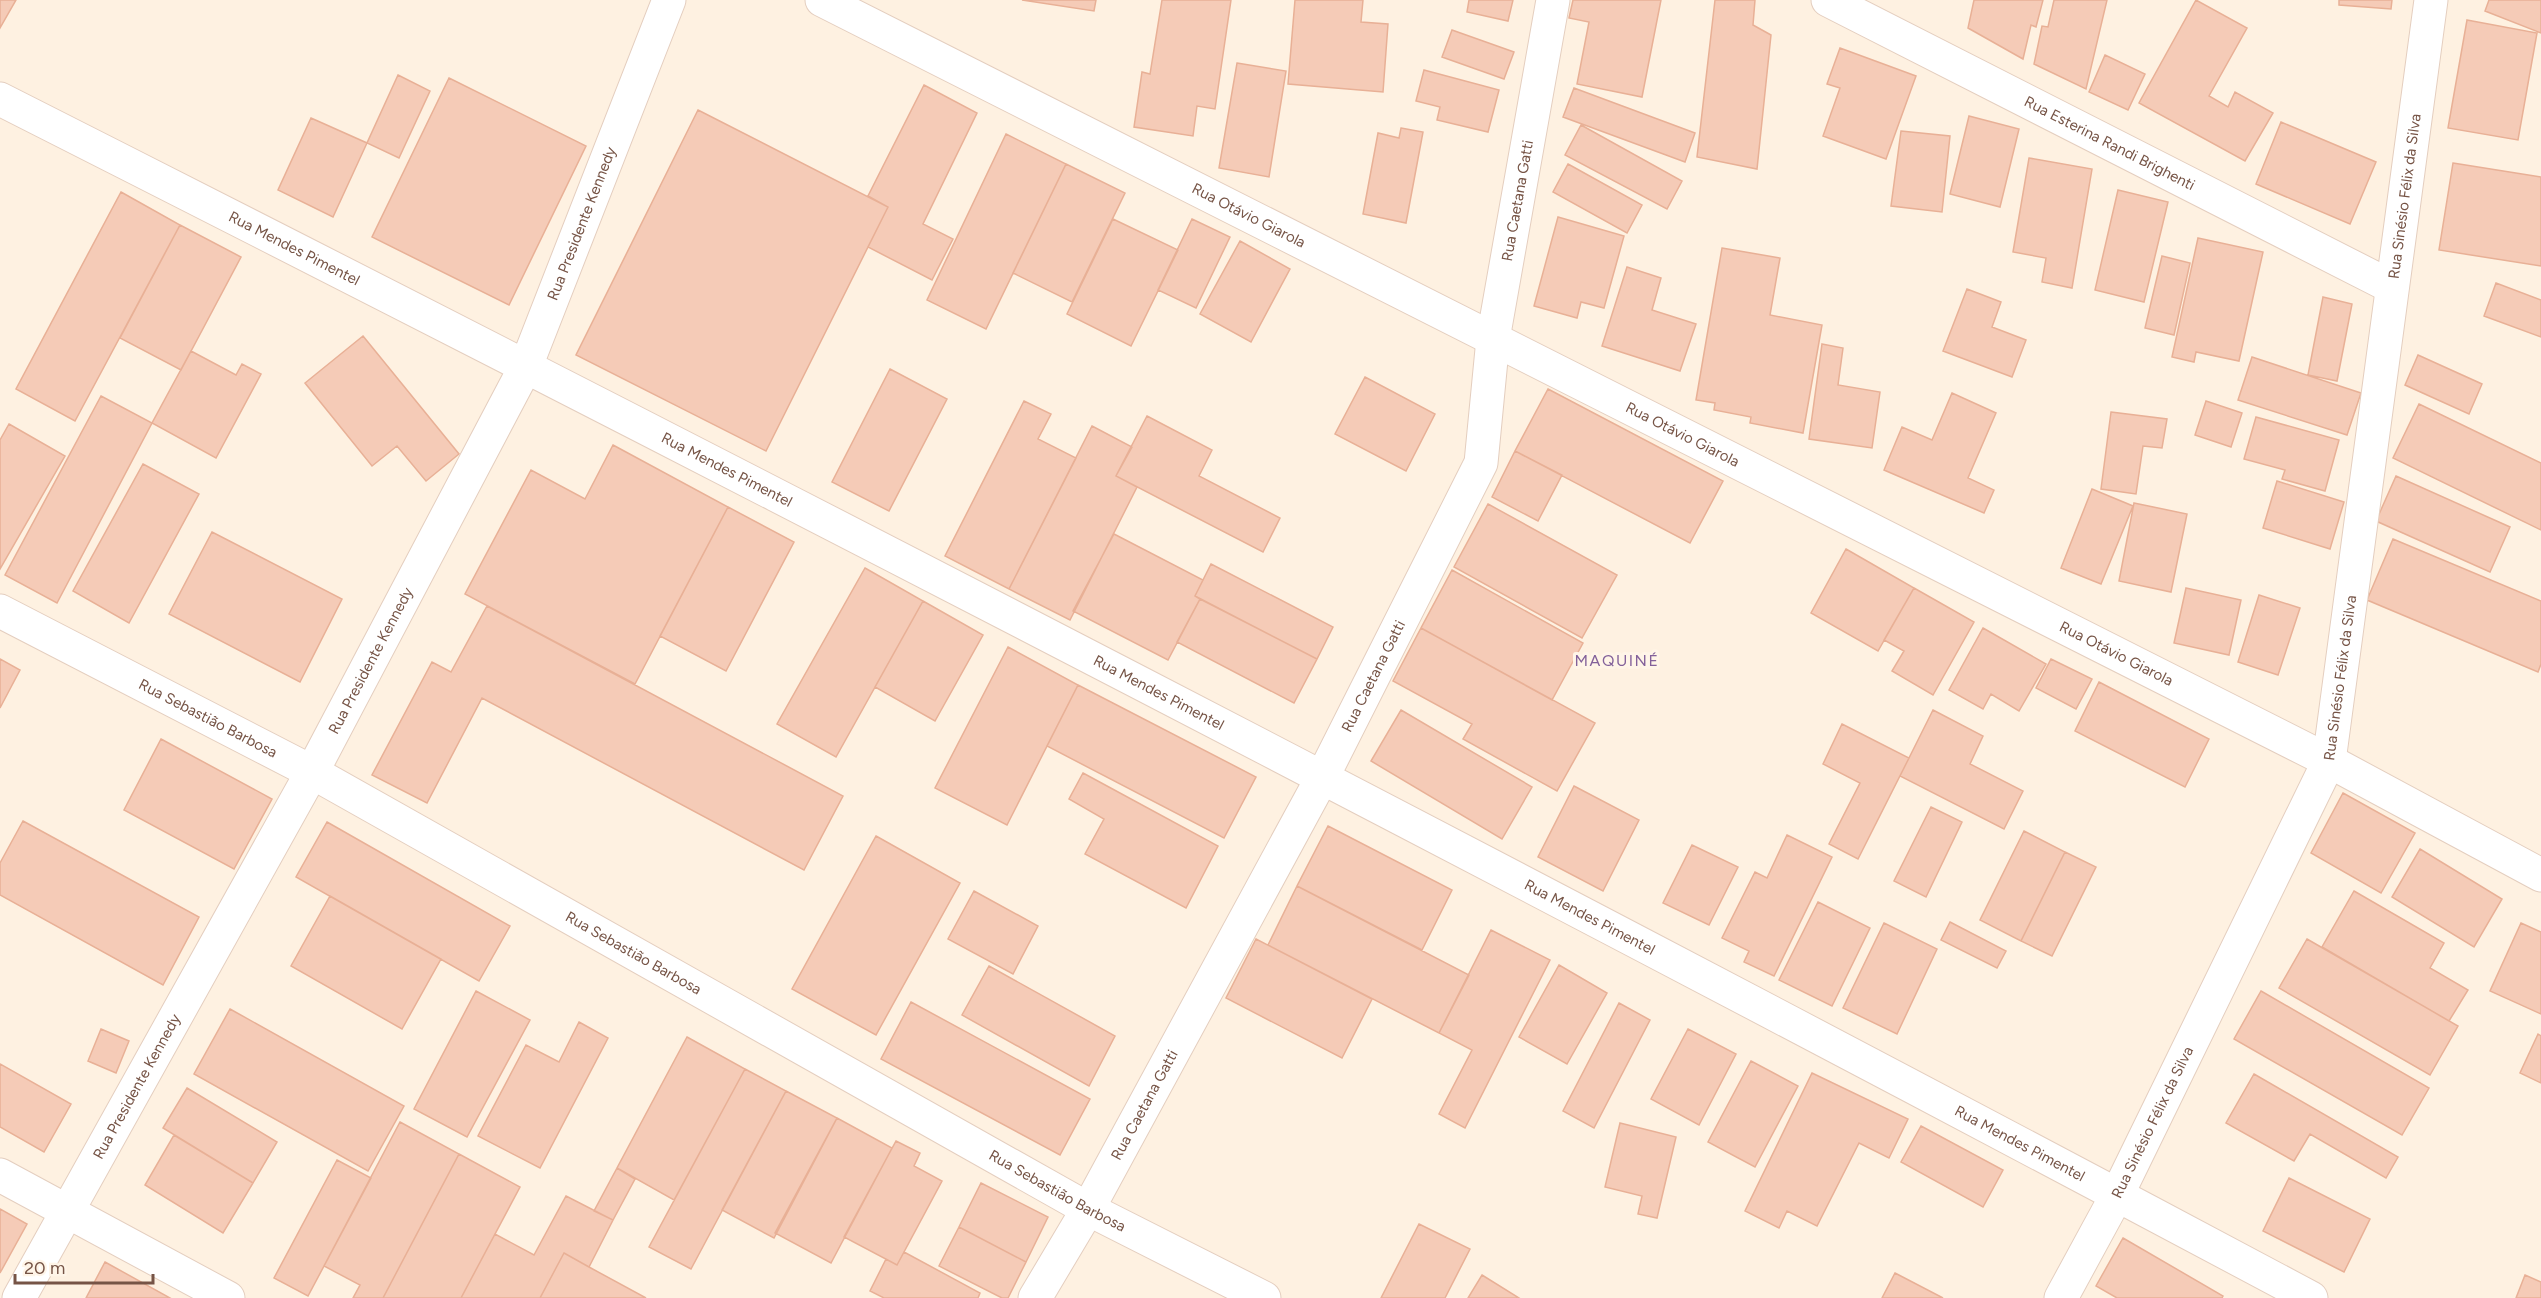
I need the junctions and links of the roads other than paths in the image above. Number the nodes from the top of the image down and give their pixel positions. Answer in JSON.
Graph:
{"nodes":[{"id":1,"x":669,"y":0,"type":"edge"},
{"id":2,"x":822,"y":0,"type":"edge"},
{"id":3,"x":1552,"y":0,"type":"edge"},
{"id":4,"x":1828,"y":0,"type":"edge"},
{"id":5,"x":2431,"y":0,"type":"edge"},
{"id":6,"x":0,"y":99,"type":"edge"},
{"id":7,"x":2392,"y":287,"type":"junction"},
{"id":8,"x":1493,"y":339,"type":"junction"},
{"id":9,"x":526,"y":366,"type":"junction"},
{"id":10,"x":0,"y":611,"type":"edge"},
{"id":11,"x":2329,"y":761,"type":"junction"},
{"id":12,"x":312,"y":772,"type":"junction"},
{"id":13,"x":1322,"y":778,"type":"junction"},
{"id":14,"x":2541,"y":875,"type":"edge"},
{"id":15,"x":0,"y":1175,"type":"edge"},
{"id":16,"x":2117,"y":1194,"type":"junction"},
{"id":17,"x":1088,"y":1209,"type":"junction"},
{"id":18,"x":65,"y":1212,"type":"junction"},
{"id":19,"x":19,"y":1298,"type":"edge"},
{"id":20,"x":228,"y":1298,"type":"edge"},
{"id":21,"x":1035,"y":1298,"type":"edge"},
{"id":22,"x":1264,"y":1298,"type":"edge"},
{"id":23,"x":2061,"y":1298,"type":"edge"},
{"id":24,"x":2311,"y":1298,"type":"edge"}],
"edges":[{"from":1,"to":9,"type":"street","name":"Rua Presidente Kennedy"},
{"from":2,"to":8,"type":"street","name":"Rua Otávio Giarola"},
{"from":3,"to":8,"type":"street","name":"Rua Caetana Gatti"},
{"from":4,"to":7,"type":"street","name":"Rua Esterina Randi Brighenti"},
{"from":5,"to":7,"type":"street","name":"Rua Sinésio Félix da Silva"},
{"from":6,"to":9,"type":"street","name":"Rua Mendes Pimentel"},
{"from":7,"to":11,"type":"street","name":"Rua Sinésio Félix da Silva"},
{"from":8,"to":11,"type":"street","name":"Rua Otávio Giarola"},
{"from":8,"to":13,"type":"street","name":"Rua Caetana Gatti"},
{"from":9,"to":12,"type":"street","name":"Rua Presidente Kennedy"},
{"from":9,"to":13,"type":"street","name":"Rua Mendes Pimentel"},
{"from":10,"to":12,"type":"street","name":"Rua Sebastião Barbosa"},
{"from":11,"to":14,"type":"street","name":"Rua Otávio Giarola"},
{"from":11,"to":16,"type":"street","name":"Rua Sinésio Félix da Silva"},
{"from":12,"to":17,"type":"street","name":"Rua Sebastião Barbosa"},
{"from":12,"to":18,"type":"street","name":"Rua Presidente Kennedy"},
{"from":13,"to":16,"type":"street","name":"Rua Mendes Pimentel"},
{"from":13,"to":17,"type":"street","name":"Rua Caetana Gatti"},
{"from":15,"to":18,"type":"street"},
{"from":16,"to":23,"type":"street","name":"Rua Sinésio Félix da Silva"},
{"from":16,"to":24,"type":"street","name":"Rua Mendes Pimentel"},
{"from":17,"to":21,"type":"street","name":"Rua Caetana Gatti"},
{"from":17,"to":22,"type":"street","name":"Rua Sebastião Barbosa"},
{"from":18,"to":19,"type":"street","name":"Rua Presidente Kennedy"},
{"from":18,"to":20,"type":"street"}]}
